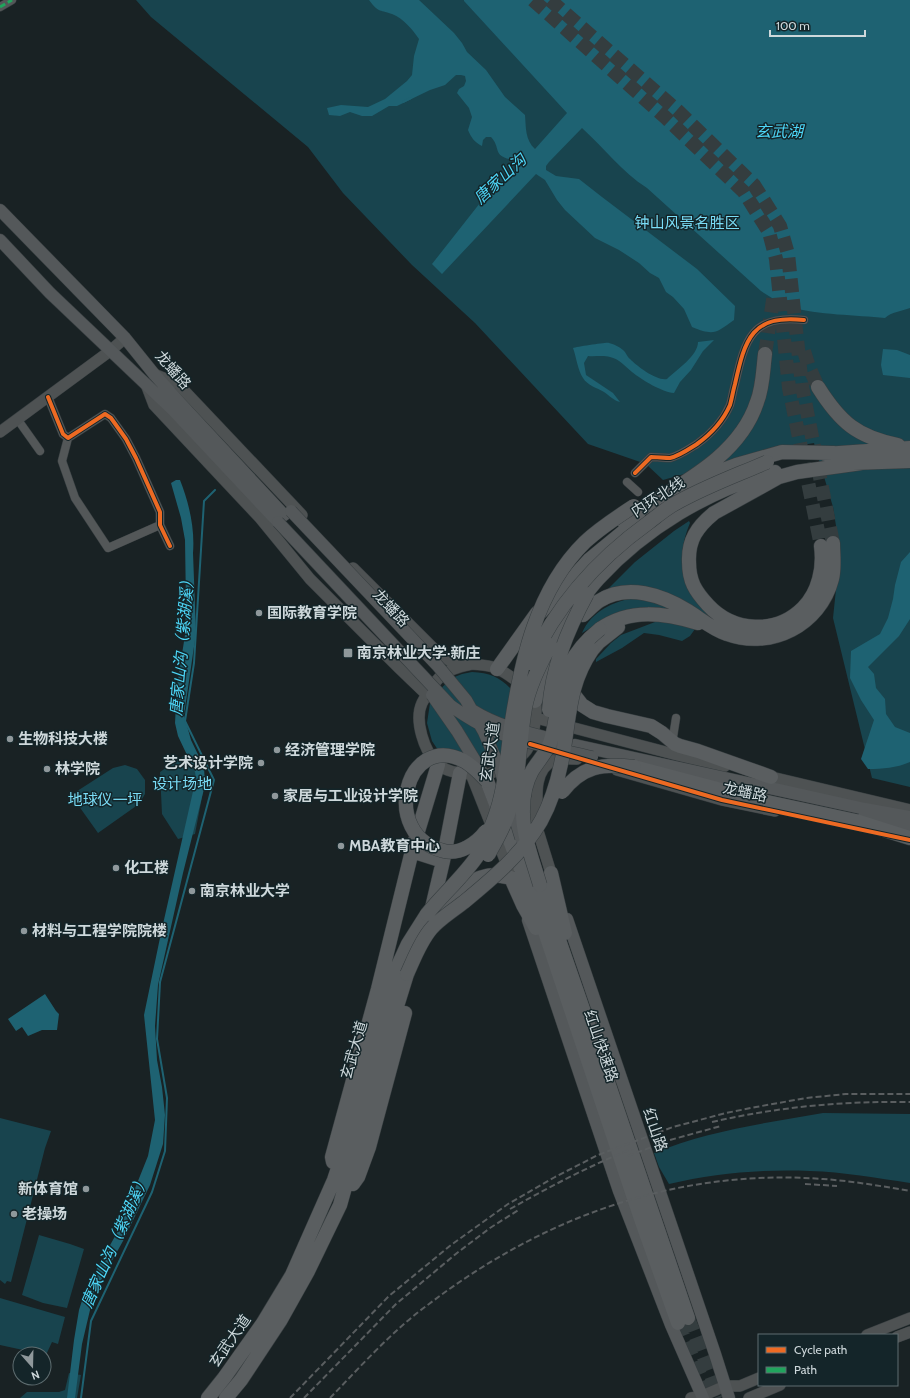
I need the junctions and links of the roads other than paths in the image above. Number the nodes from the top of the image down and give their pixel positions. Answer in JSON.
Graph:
{"nodes":[{"id":1,"x":12,"y":0,"type":"edge"},
{"id":2,"x":0,"y":7,"type":"edge"},
{"id":3,"x":0,"y":210,"type":"edge"},
{"id":4,"x":0,"y":240,"type":"edge"},
{"id":5,"x":804,"y":320,"type":"dead end"},
{"id":6,"x":125,"y":338,"type":"junction"},
{"id":7,"x":110,"y":351,"type":"junction"},
{"id":8,"x":765,"y":354,"type":"tunnel mouth"},
{"id":9,"x":154,"y":374,"type":"junction"},
{"id":10,"x":146,"y":384,"type":"junction"},
{"id":11,"x":818,"y":387,"type":"tunnel mouth"},
{"id":12,"x":48,"y":397,"type":"junction"},
{"id":13,"x":171,"y":400,"type":"junction"},
{"id":14,"x":18,"y":420,"type":"junction"},
{"id":15,"x":0,"y":432,"type":"edge"},
{"id":16,"x":68,"y":438,"type":"junction"},
{"id":17,"x":910,"y":448,"type":"edge"},
{"id":18,"x":40,"y":451,"type":"dead end"},
{"id":19,"x":833,"y":453,"type":"junction"},
{"id":20,"x":910,"y":461,"type":"edge"},
{"id":21,"x":862,"y":463,"type":"junction"},
{"id":22,"x":635,"y":473,"type":"dead end"},
{"id":23,"x":694,"y":475,"type":"junction"},
{"id":24,"x":779,"y":477,"type":"junction"},
{"id":25,"x":627,"y":482,"type":"dead end"},
{"id":26,"x":638,"y":492,"type":"dead end"},
{"id":27,"x":286,"y":499,"type":"junction"},
{"id":28,"x":291,"y":511,"type":"joint"},
{"id":29,"x":260,"y":518,"type":"junction"},
{"id":30,"x":160,"y":525,"type":"junction"},
{"id":31,"x":275,"y":526,"type":"joint"},
{"id":32,"x":170,"y":546,"type":"dead end"},
{"id":33,"x":587,"y":594,"type":"junction"},
{"id":34,"x":583,"y":615,"type":"junction"},
{"id":35,"x":527,"y":626,"type":"junction"},
{"id":36,"x":712,"y":627,"type":"junction"},
{"id":37,"x":604,"y":631,"type":"junction"},
{"id":38,"x":560,"y":651,"type":"junction"},
{"id":39,"x":459,"y":667,"type":"junction"},
{"id":40,"x":497,"y":669,"type":"junction"},
{"id":41,"x":427,"y":695,"type":"junction"},
{"id":42,"x":535,"y":701,"type":"junction"},
{"id":43,"x":514,"y":708,"type":"junction"},
{"id":44,"x":536,"y":718,"type":"junction"},
{"id":45,"x":676,"y":718,"type":"dead end"},
{"id":46,"x":673,"y":737,"type":"dead end"},
{"id":47,"x":550,"y":742,"type":"junction"},
{"id":48,"x":530,"y":744,"type":"junction"},
{"id":49,"x":577,"y":759,"type":"junction"},
{"id":50,"x":513,"y":762,"type":"junction"},
{"id":51,"x":438,"y":764,"type":"junction"},
{"id":52,"x":466,"y":774,"type":"junction"},
{"id":53,"x":771,"y":777,"type":"junction"},
{"id":54,"x":487,"y":781,"type":"junction"},
{"id":55,"x":910,"y":810,"type":"edge"},
{"id":56,"x":910,"y":818,"type":"edge"},
{"id":57,"x":493,"y":822,"type":"junction"},
{"id":58,"x":540,"y":825,"type":"junction"},
{"id":59,"x":910,"y":826,"type":"edge"},
{"id":60,"x":910,"y":839,"type":"edge"},
{"id":61,"x":412,"y":851,"type":"junction"},
{"id":62,"x":444,"y":861,"type":"junction"},
{"id":63,"x":550,"y":873,"type":"junction"},
{"id":64,"x":511,"y":878,"type":"junction"},
{"id":65,"x":540,"y":885,"type":"junction"},
{"id":66,"x":523,"y":905,"type":"junction"},
{"id":67,"x":430,"y":925,"type":"junction"},
{"id":68,"x":549,"y":929,"type":"junction"},
{"id":69,"x":585,"y":1033,"type":"junction"},
{"id":70,"x":352,"y":1143,"type":"junction"},
{"id":71,"x":334,"y":1180,"type":"junction"},
{"id":72,"x":340,"y":1205,"type":"junction"},
{"id":73,"x":910,"y":1318,"type":"edge"},
{"id":74,"x":683,"y":1320,"type":"tunnel mouth"},
{"id":75,"x":910,"y":1332,"type":"edge"},
{"id":76,"x":870,"y":1334,"type":"edge"},
{"id":77,"x":898,"y":1337,"type":"edge"},
{"id":78,"x":758,"y":1378,"type":"edge"},
{"id":79,"x":778,"y":1386,"type":"edge"},
{"id":80,"x":727,"y":1392,"type":"edge"},
{"id":81,"x":699,"y":1397,"type":"edge"},
{"id":82,"x":208,"y":1398,"type":"edge"},
{"id":83,"x":226,"y":1398,"type":"edge"},
{"id":84,"x":749,"y":1398,"type":"edge"}],
"edges":[{"from":1,"to":2,"type":"street"},
{"from":3,"to":6,"type":"main road","name":"龙蟠路"},
{"from":4,"to":7,"type":"main road","name":"龙蟠路"},
{"from":5,"to":22,"type":"street"},
{"from":6,"to":7,"type":"main road"},
{"from":6,"to":9,"type":"main road","name":"龙蟠路"},
{"from":7,"to":10,"type":"main road","name":"龙蟠路"},
{"from":7,"to":12,"type":"main road"},
{"from":8,"to":23,"type":"highway"},
{"from":9,"to":13,"type":"main road","name":"龙蟠路"},
{"from":9,"to":27,"type":"main road"},
{"from":10,"to":13,"type":"main road","name":"龙蟠路"},
{"from":10,"to":29,"type":"main road"},
{"from":11,"to":17,"type":"highway"},
{"from":12,"to":14,"type":"main road"},
{"from":12,"to":16,"type":"street"},
{"from":13,"to":56,"type":"main road","name":"龙蟠路","bridge":true},
{"from":13,"to":59,"type":"main road","name":"龙蟠路","bridge":true},
{"from":14,"to":15,"type":"main road"},
{"from":14,"to":18,"type":"street"},
{"from":16,"to":30,"type":"street"},
{"from":16,"to":30,"type":"street"},
{"from":17,"to":19,"type":"highway","name":"内环北线"},
{"from":19,"to":35,"type":"highway"},
{"from":19,"to":43,"type":"highway","name":"内环北线","bridge":true},
{"from":20,"to":21,"type":"highway","name":"内环北线"},
{"from":21,"to":24,"type":"highway"},
{"from":21,"to":33,"type":"highway","name":"内环北线"},
{"from":23,"to":35,"type":"highway"},
{"from":23,"to":43,"type":"highway","bridge":true},
{"from":24,"to":34,"type":"highway"},
{"from":24,"to":36,"type":"highway"},
{"from":25,"to":26,"type":"street"},
{"from":27,"to":28,"type":"main road"},
{"from":27,"to":39,"type":"main road"},
{"from":28,"to":65,"type":"main road","bridge":true},
{"from":29,"to":31,"type":"main road"},
{"from":29,"to":41,"type":"main road"},
{"from":30,"to":32,"type":"street"},
{"from":31,"to":54,"type":"main road","bridge":true},
{"from":33,"to":38,"type":"highway","bridge":true},
{"from":33,"to":67,"type":"highway","name":"玄武大道","bridge":true},
{"from":34,"to":36,"type":"highway"},
{"from":34,"to":38,"type":"highway"},
{"from":35,"to":40,"type":"highway"},
{"from":36,"to":37,"type":"highway"},
{"from":37,"to":47,"type":"highway","name":"红山快速路","bridge":true},
{"from":37,"to":58,"type":"highway","bridge":true},
{"from":38,"to":42,"type":"highway"},
{"from":38,"to":47,"type":"highway","bridge":true},
{"from":38,"to":53,"type":"highway"},
{"from":39,"to":40,"type":"main road"},
{"from":39,"to":41,"type":"main road"},
{"from":40,"to":42,"type":"main road"},
{"from":41,"to":51,"type":"main road"},
{"from":42,"to":44,"type":"main road"},
{"from":43,"to":57,"type":"highway","name":"玄武大道","bridge":true},
{"from":44,"to":48,"type":"main road"},
{"from":44,"to":53,"type":"main road","name":"龙蟠路"},
{"from":45,"to":46,"type":"street"},
{"from":47,"to":65,"type":"highway","name":"红山快速路","bridge":true},
{"from":48,"to":49,"type":"main road"},
{"from":48,"to":50,"type":"main road"},
{"from":49,"to":58,"type":"main road"},
{"from":49,"to":60,"type":"main road","name":"龙蟠路"},
{"from":50,"to":52,"type":"main road"},
{"from":50,"to":58,"type":"main road"},
{"from":51,"to":52,"type":"main road"},
{"from":51,"to":61,"type":"highway"},
{"from":52,"to":62,"type":"highway"},
{"from":52,"to":64,"type":"main road"},
{"from":53,"to":55,"type":"main road","name":"龙蟠路"},
{"from":54,"to":57,"type":"highway","bridge":true},
{"from":54,"to":68,"type":"highway","name":"红山快速路","bridge":true},
{"from":57,"to":70,"type":"highway","name":"玄武大道","bridge":true},
{"from":58,"to":60,"type":"highway","bridge":true},
{"from":58,"to":63,"type":"main road"},
{"from":58,"to":67,"type":"highway","bridge":true},
{"from":61,"to":62,"type":"highway"},
{"from":61,"to":71,"type":"highway"},
{"from":62,"to":67,"type":"highway"},
{"from":63,"to":69,"type":"highway"},
{"from":63,"to":80,"type":"main road","name":"红山路"},
{"from":64,"to":66,"type":"highway"},
{"from":64,"to":67,"type":"highway"},
{"from":65,"to":68,"type":"highway","name":"红山快速路"},
{"from":66,"to":69,"type":"highway"},
{"from":66,"to":81,"type":"main road"},
{"from":67,"to":70,"type":"highway","name":"玄武大道","bridge":true},
{"from":67,"to":72,"type":"highway"},
{"from":68,"to":69,"type":"highway","name":"红山快速路"},
{"from":69,"to":74,"type":"highway","name":"红山快速路"},
{"from":70,"to":71,"type":"highway","name":"玄武大道"},
{"from":70,"to":72,"type":"highway","name":"玄武大道"},
{"from":71,"to":82,"type":"highway","name":"玄武大道"},
{"from":72,"to":83,"type":"highway","name":"玄武大道"},
{"from":73,"to":76,"type":"main road"},
{"from":75,"to":77,"type":"main road"},
{"from":78,"to":80,"type":"main road"},
{"from":79,"to":84,"type":"main road"},
{"from":80,"to":81,"type":"main road"}]}
